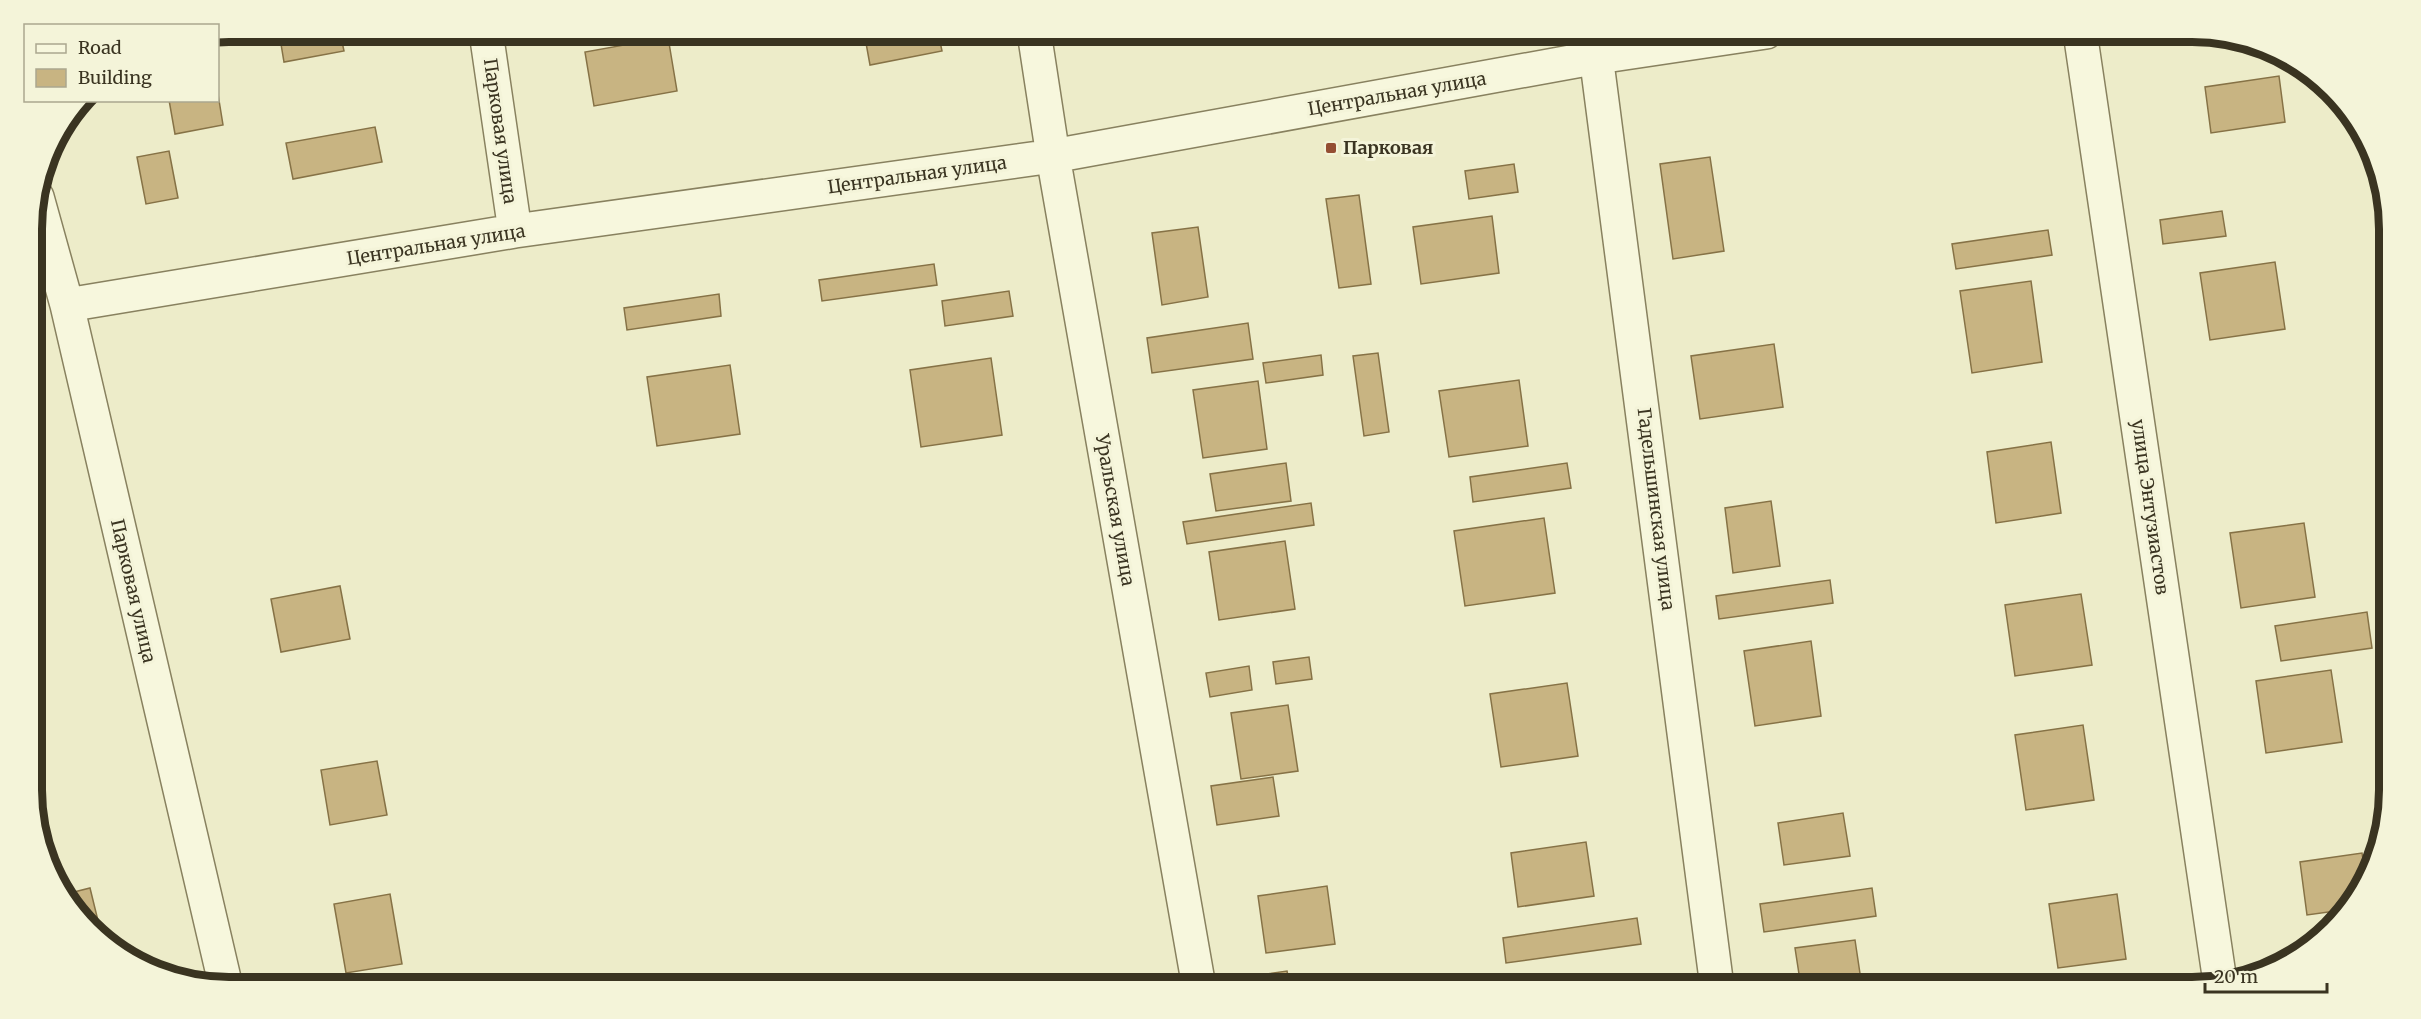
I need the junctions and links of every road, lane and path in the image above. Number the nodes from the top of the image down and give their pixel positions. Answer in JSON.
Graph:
{"nodes":[{"id":1,"x":487,"y":42,"type":"edge"},
{"id":2,"x":1036,"y":42,"type":"edge"},
{"id":3,"x":1624,"y":42,"type":"edge"},
{"id":4,"x":2081,"y":42,"type":"edge"},
{"id":5,"x":1596,"y":44,"type":"edge"},
{"id":6,"x":1053,"y":156,"type":"junction"},
{"id":7,"x":42,"y":216,"type":"edge"},
{"id":8,"x":514,"y":231,"type":"junction"},
{"id":9,"x":67,"y":305,"type":"junction"},
{"id":10,"x":2219,"y":975,"type":"edge"},
{"id":11,"x":224,"y":977,"type":"edge"},
{"id":12,"x":1197,"y":977,"type":"edge"},
{"id":13,"x":1716,"y":977,"type":"edge"}],
"edges":[{"from":1,"to":8,"type":"street","name":"Парковая улица"},
{"from":2,"to":6,"type":"street","name":"Уральская улица"},
{"from":3,"to":5,"type":"street","name":"Центральная улица"},
{"from":4,"to":10,"type":"street","name":"улица Энтузиастов"},
{"from":5,"to":6,"type":"street","name":"Центральная улица"},
{"from":5,"to":13,"type":"street","name":"Гадельшинская улица"},
{"from":6,"to":8,"type":"street","name":"Центральная улица"},
{"from":6,"to":12,"type":"street","name":"Уральская улица"},
{"from":7,"to":9,"type":"street","name":"Парковая улица"},
{"from":8,"to":9,"type":"street","name":"Центральная улица"},
{"from":9,"to":11,"type":"street","name":"Парковая улица"}]}
